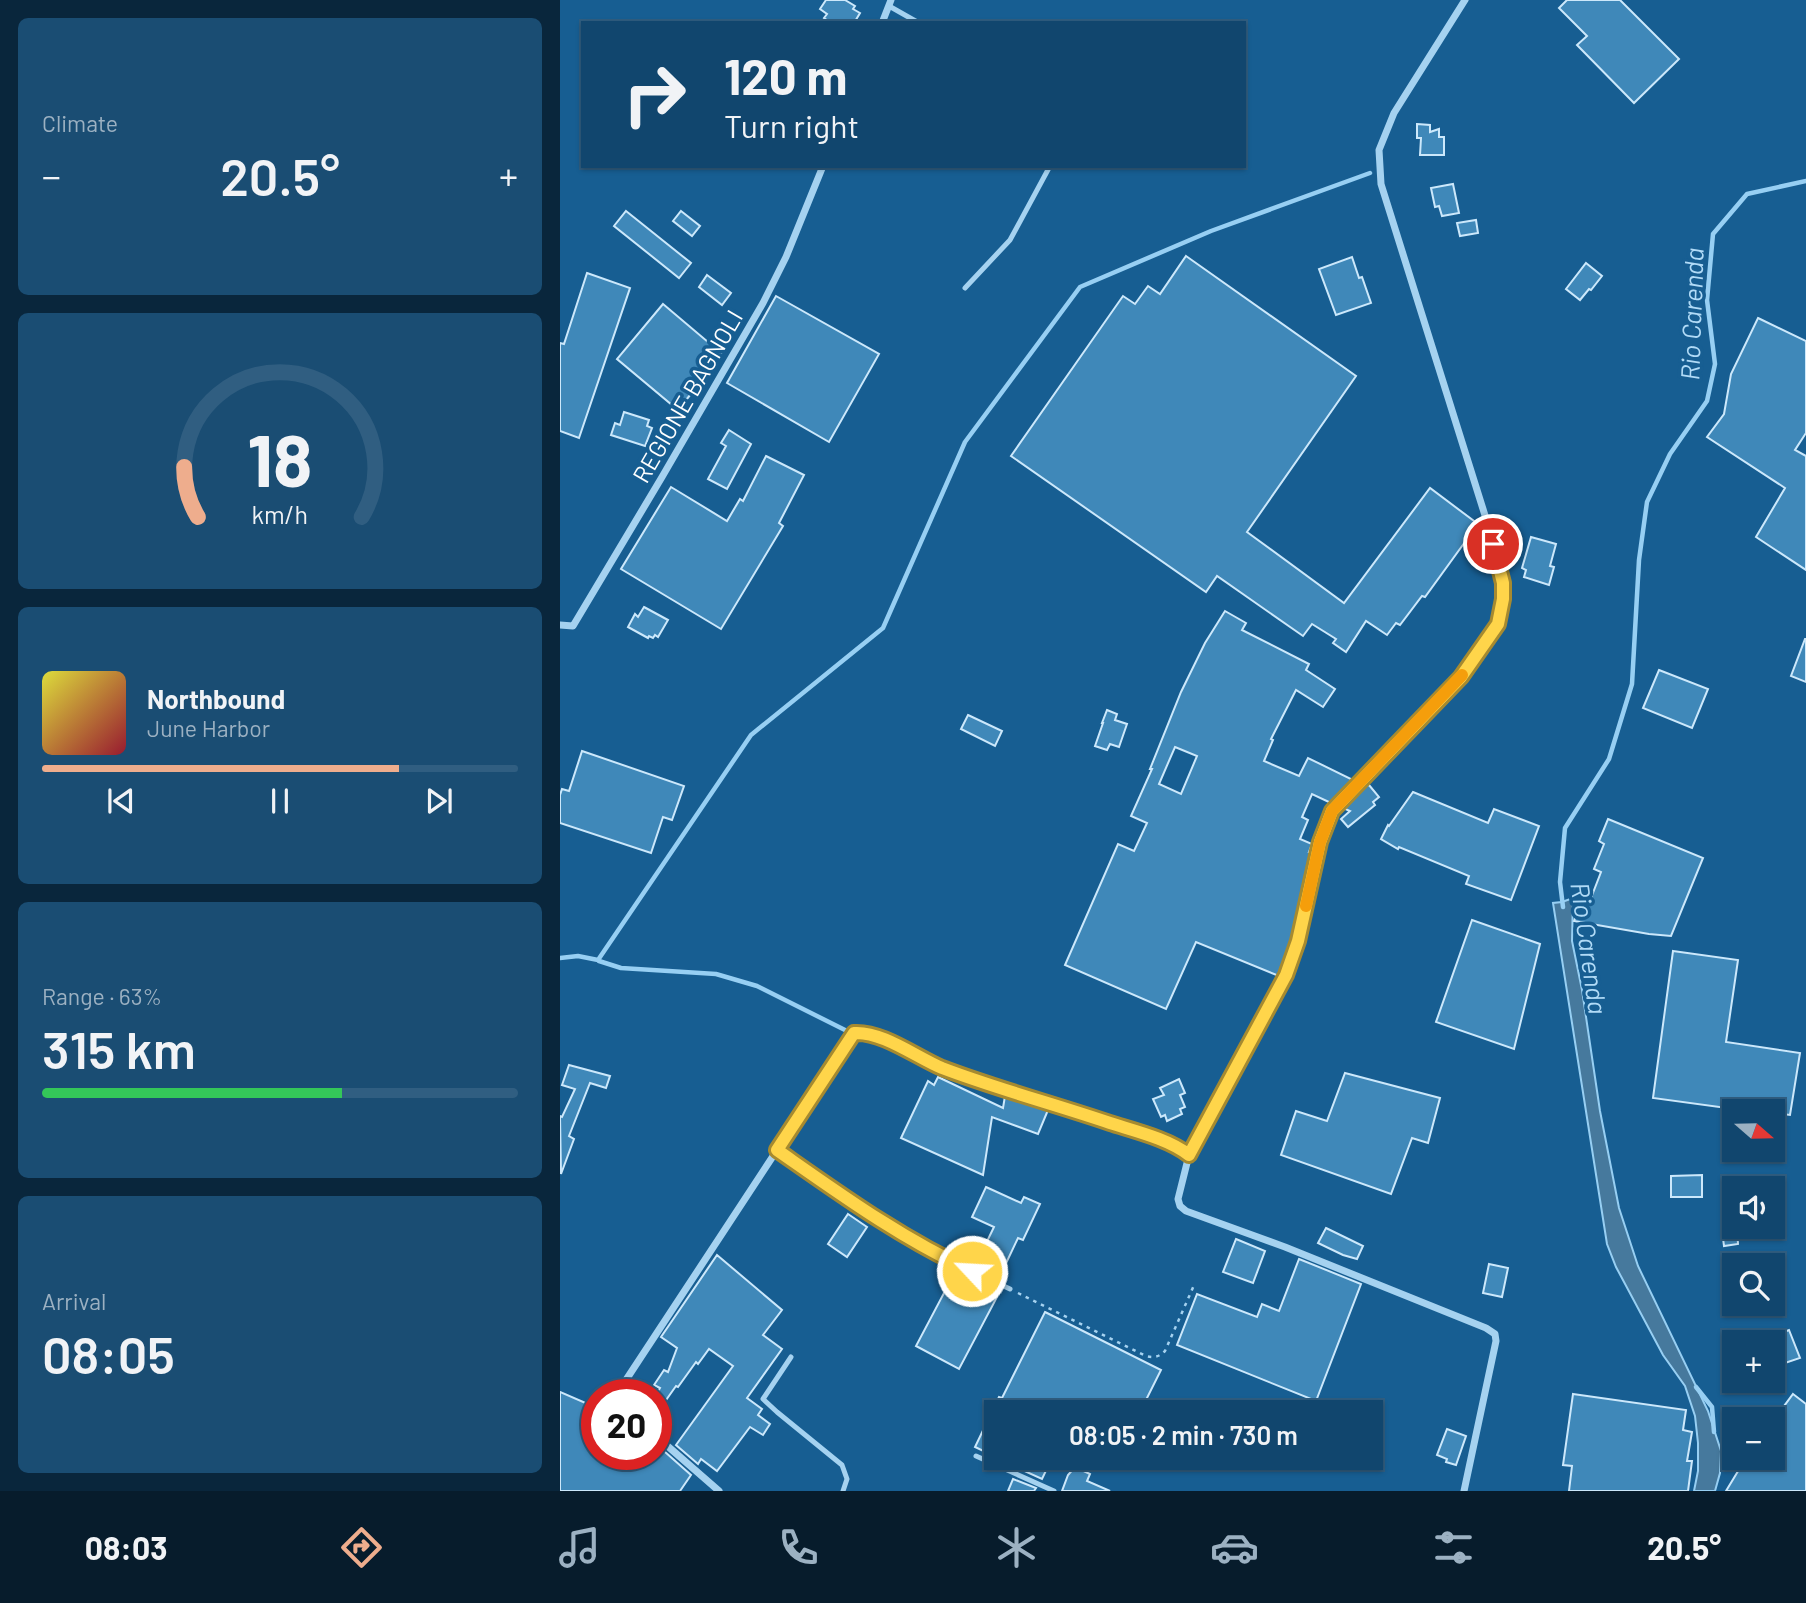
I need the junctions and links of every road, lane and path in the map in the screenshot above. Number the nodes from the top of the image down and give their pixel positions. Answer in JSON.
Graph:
{"nodes":[{"id":1,"x":1465,"y":0,"type":"edge"},
{"id":2,"x":890,"y":3,"type":"edge"},
{"id":3,"x":882,"y":21,"type":"edge"},
{"id":4,"x":916,"y":21,"type":"edge"},
{"id":5,"x":822,"y":168,"type":"edge"},
{"id":6,"x":1049,"y":168,"type":"edge"},
{"id":7,"x":965,"y":288,"type":"dead end"},
{"id":8,"x":560,"y":625,"type":"edge"},
{"id":9,"x":777,"y":1150,"type":"junction"},
{"id":10,"x":1189,"y":1155,"type":"junction"},
{"id":11,"x":1195,"y":1283,"type":"dead end"},
{"id":12,"x":1010,"y":1289,"type":"joint"},
{"id":13,"x":792,"y":1357,"type":"dead end"},
{"id":14,"x":627,"y":1379,"type":"edge"},
{"id":15,"x":672,"y":1450,"type":"edge"},
{"id":16,"x":976,"y":1456,"type":"dead end"},
{"id":17,"x":719,"y":1491,"type":"edge"},
{"id":18,"x":843,"y":1491,"type":"edge"},
{"id":19,"x":1054,"y":1491,"type":"edge"},
{"id":20,"x":1464,"y":1491,"type":"edge"}],
"edges":[{"from":1,"to":10,"type":"street"},
{"from":2,"to":3,"type":"street"},
{"from":2,"to":4,"type":"lane"},
{"from":5,"to":8,"type":"street","name":"REGIONE BAGNOLI"},
{"from":6,"to":7,"type":"lane"},
{"from":9,"to":10,"type":"street"},
{"from":9,"to":12,"type":"lane"},
{"from":9,"to":14,"type":"street"},
{"from":10,"to":20,"type":"street"},
{"from":11,"to":12,"type":"path"},
{"from":13,"to":18,"type":"lane"},
{"from":15,"to":17,"type":"street"},
{"from":16,"to":19,"type":"lane"}]}
